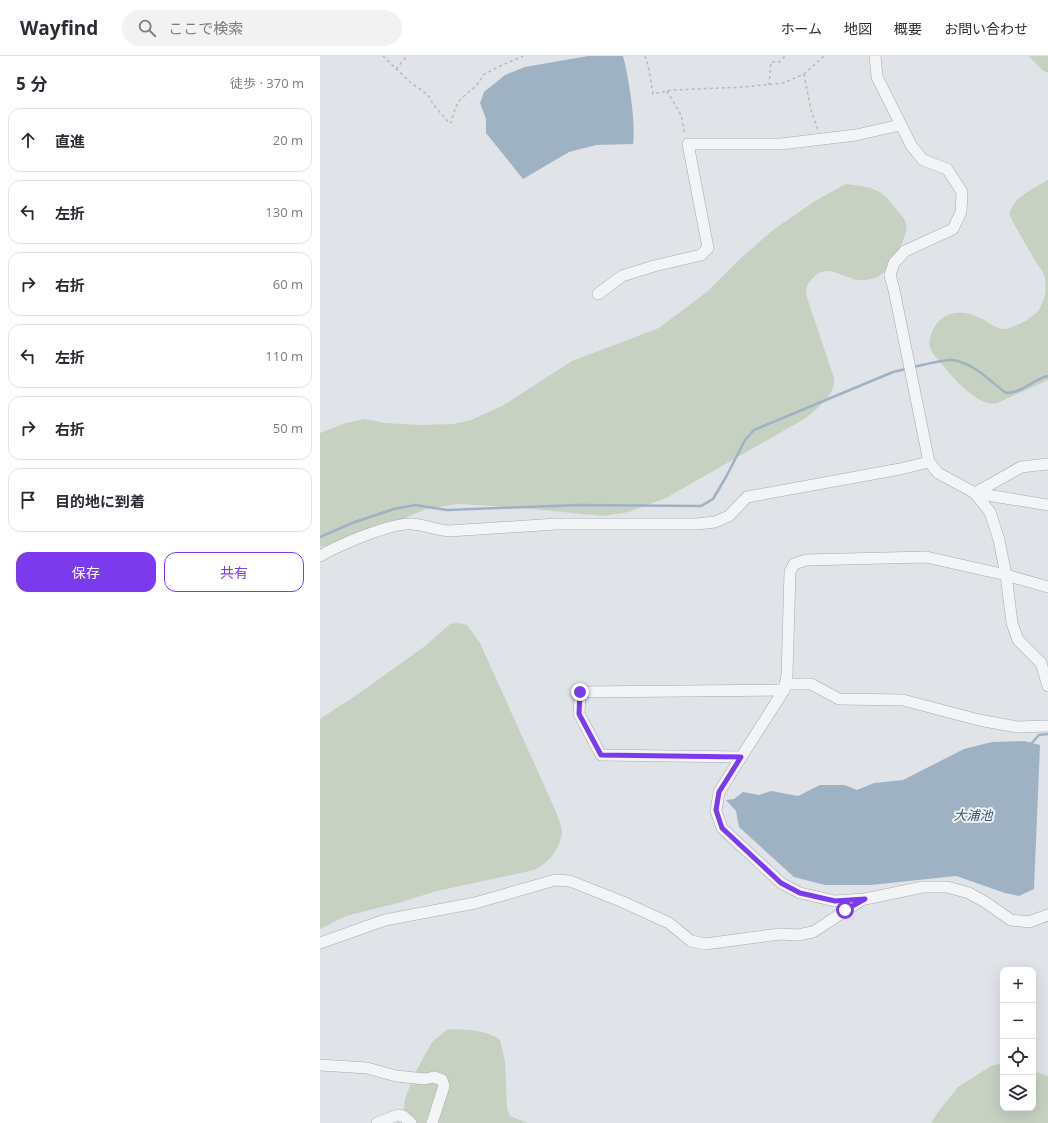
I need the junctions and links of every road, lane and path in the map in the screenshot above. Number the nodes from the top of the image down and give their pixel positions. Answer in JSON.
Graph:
{"nodes":[{"id":1,"x":383,"y":56,"type":"edge"},
{"id":2,"x":407,"y":56,"type":"edge"},
{"id":3,"x":523,"y":56,"type":"edge"},
{"id":4,"x":645,"y":56,"type":"edge"},
{"id":5,"x":785,"y":56,"type":"edge"},
{"id":6,"x":824,"y":56,"type":"edge"},
{"id":7,"x":875,"y":56,"type":"edge"},
{"id":8,"x":396,"y":69,"type":"junction"},
{"id":9,"x":804,"y":74,"type":"junction"},
{"id":10,"x":769,"y":85,"type":"junction"},
{"id":11,"x":666,"y":91,"type":"junction"},
{"id":12,"x":900,"y":125,"type":"junction"},
{"id":13,"x":822,"y":139,"type":"junction"},
{"id":14,"x":688,"y":144,"type":"junction"},
{"id":15,"x":598,"y":294,"type":"dead end"},
{"id":16,"x":929,"y":462,"type":"junction"},
{"id":17,"x":1048,"y":464,"type":"edge"},
{"id":18,"x":975,"y":493,"type":"junction"},
{"id":19,"x":1048,"y":505,"type":"edge"},
{"id":20,"x":320,"y":556,"type":"edge"},
{"id":21,"x":1006,"y":575,"type":"junction"},
{"id":22,"x":1048,"y":587,"type":"edge"},
{"id":23,"x":1048,"y":686,"type":"edge"},
{"id":24,"x":784,"y":687,"type":"junction"},
{"id":25,"x":1048,"y":726,"type":"edge"},
{"id":26,"x":741,"y":757,"type":"junction"},
{"id":27,"x":865,"y":899,"type":"junction"},
{"id":28,"x":1048,"y":905,"type":"edge"},
{"id":29,"x":1046,"y":916,"type":"edge"},
{"id":30,"x":320,"y":942,"type":"edge"},
{"id":31,"x":320,"y":1064,"type":"edge"},
{"id":32,"x":377,"y":1123,"type":"edge"},
{"id":33,"x":412,"y":1123,"type":"edge"},
{"id":34,"x":432,"y":1123,"type":"edge"}],
"edges":[{"from":1,"to":8,"type":"path"},
{"from":2,"to":8,"type":"path"},
{"from":3,"to":8,"type":"path"},
{"from":4,"to":11,"type":"path"},
{"from":5,"to":10,"type":"path"},
{"from":6,"to":9,"type":"path"},
{"from":7,"to":12,"type":"street"},
{"from":9,"to":10,"type":"path"},
{"from":9,"to":13,"type":"path"},
{"from":10,"to":11,"type":"path"},
{"from":11,"to":14,"type":"path"},
{"from":12,"to":13,"type":"street"},
{"from":12,"to":16,"type":"street"},
{"from":13,"to":14,"type":"street"},
{"from":14,"to":15,"type":"street"},
{"from":16,"to":18,"type":"street"},
{"from":16,"to":20,"type":"street"},
{"from":17,"to":18,"type":"street"},
{"from":18,"to":19,"type":"street"},
{"from":18,"to":21,"type":"street"},
{"from":21,"to":22,"type":"street"},
{"from":21,"to":23,"type":"street"},
{"from":21,"to":24,"type":"street"},
{"from":24,"to":25,"type":"street"},
{"from":24,"to":26,"type":"street"},
{"from":24,"to":26,"type":"street"},
{"from":26,"to":27,"type":"street"},
{"from":27,"to":29,"type":"street"},
{"from":27,"to":30,"type":"street"},
{"from":28,"to":29,"type":"street"},
{"from":31,"to":34,"type":"street"},
{"from":32,"to":33,"type":"street"}]}
